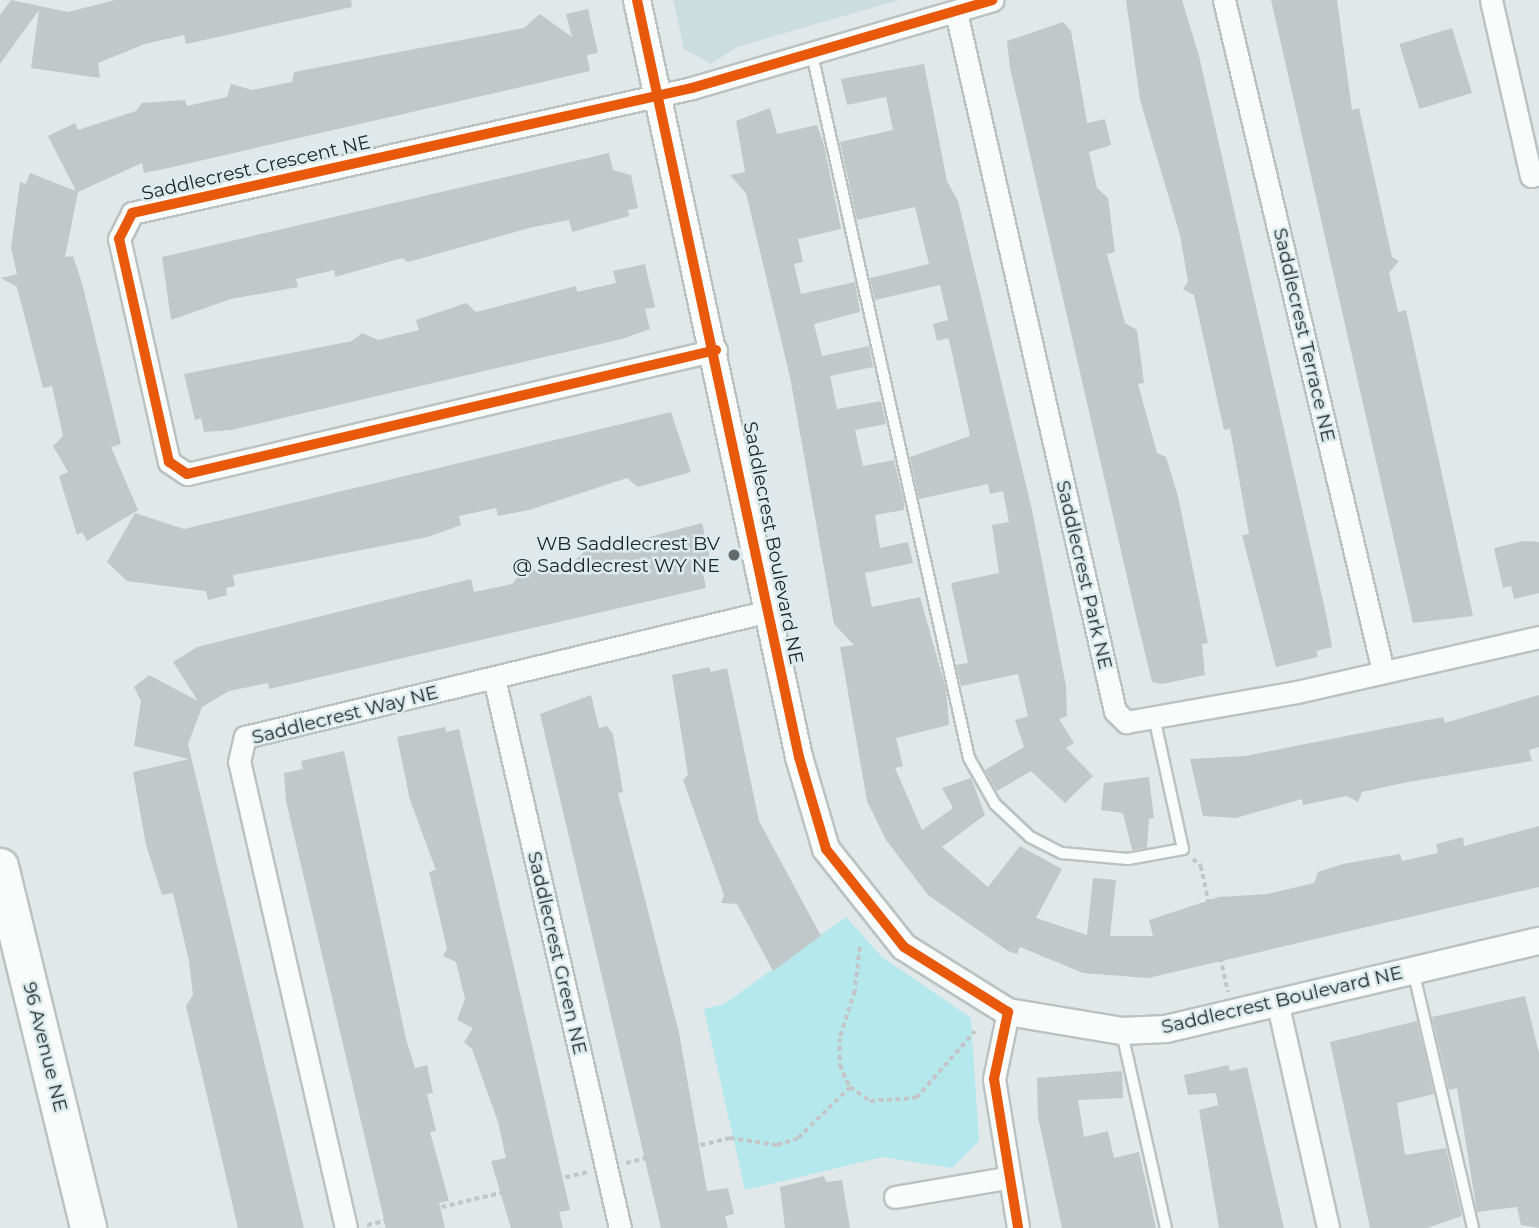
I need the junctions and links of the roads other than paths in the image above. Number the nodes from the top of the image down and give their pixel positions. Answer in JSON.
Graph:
{"nodes":[{"id":1,"x":637,"y":0,"type":"edge"},
{"id":2,"x":992,"y":0,"type":"edge"},
{"id":3,"x":1224,"y":0,"type":"edge"},
{"id":4,"x":1491,"y":0,"type":"edge"},
{"id":5,"x":956,"y":12,"type":"junction"},
{"id":6,"x":812,"y":54,"type":"junction"},
{"id":7,"x":658,"y":95,"type":"junction"},
{"id":8,"x":1539,"y":174,"type":"edge"},
{"id":9,"x":716,"y":350,"type":"junction"},
{"id":10,"x":769,"y":611,"type":"junction"},
{"id":11,"x":1539,"y":637,"type":"edge"},
{"id":12,"x":1383,"y":671,"type":"junction"},
{"id":13,"x":494,"y":678,"type":"junction"},
{"id":14,"x":1153,"y":717,"type":"junction"},
{"id":15,"x":0,"y":866,"type":"edge"},
{"id":16,"x":1539,"y":941,"type":"edge"},
{"id":17,"x":1413,"y":970,"type":"junction"},
{"id":18,"x":1277,"y":1000,"type":"junction"},
{"id":19,"x":1008,"y":1012,"type":"junction"},
{"id":20,"x":1122,"y":1031,"type":"junction"},
{"id":21,"x":57,"y":1091,"type":"junction"},
{"id":22,"x":1006,"y":1178,"type":"junction"},
{"id":23,"x":895,"y":1197,"type":"dead end"},
{"id":24,"x":88,"y":1228,"type":"edge"},
{"id":25,"x":104,"y":1228,"type":"edge"},
{"id":26,"x":346,"y":1228,"type":"edge"},
{"id":27,"x":620,"y":1228,"type":"edge"},
{"id":28,"x":1018,"y":1228,"type":"edge"},
{"id":29,"x":1166,"y":1228,"type":"edge"},
{"id":30,"x":1328,"y":1228,"type":"edge"},
{"id":31,"x":1473,"y":1228,"type":"edge"}],
"edges":[{"from":1,"to":7,"type":"street","name":"Saddlecrest Boulevard NE"},
{"from":2,"to":5,"type":"street"},
{"from":3,"to":12,"type":"street","name":"Saddlecrest Terrace NE"},
{"from":4,"to":8,"type":"street"},
{"from":5,"to":6,"type":"street"},
{"from":5,"to":14,"type":"street","name":"Saddlecrest Park NE"},
{"from":6,"to":7,"type":"street"},
{"from":6,"to":14,"type":"lane"},
{"from":7,"to":9,"type":"street","name":"Saddlecrest Boulevard NE"},
{"from":7,"to":9,"type":"street","name":"Saddlecrest Crescent NE"},
{"from":9,"to":10,"type":"street","name":"Saddlecrest Boulevard NE"},
{"from":10,"to":13,"type":"street","name":"Saddlecrest Way NE"},
{"from":10,"to":19,"type":"street","name":"Saddlecrest Boulevard NE"},
{"from":11,"to":12,"type":"street","name":"Saddlecrest Park NE"},
{"from":12,"to":14,"type":"street","name":"Saddlecrest Park NE"},
{"from":13,"to":26,"type":"street","name":"Saddlecrest Way NE"},
{"from":13,"to":27,"type":"street","name":"Saddlecrest Green NE"},
{"from":15,"to":21,"type":"main road","name":"96 Avenue NE"},
{"from":16,"to":17,"type":"street","name":"Saddlecrest Boulevard NE"},
{"from":17,"to":18,"type":"street","name":"Saddlecrest Boulevard NE"},
{"from":17,"to":31,"type":"lane"},
{"from":18,"to":20,"type":"street","name":"Saddlecrest Boulevard NE"},
{"from":18,"to":30,"type":"street"},
{"from":19,"to":20,"type":"street","name":"Saddlecrest Boulevard NE"},
{"from":19,"to":22,"type":"street"},
{"from":20,"to":29,"type":"lane"},
{"from":21,"to":24,"type":"main road","name":"96 Avenue NE"},
{"from":21,"to":25,"type":"main road"},
{"from":22,"to":23,"type":"street"},
{"from":22,"to":28,"type":"street"}]}
